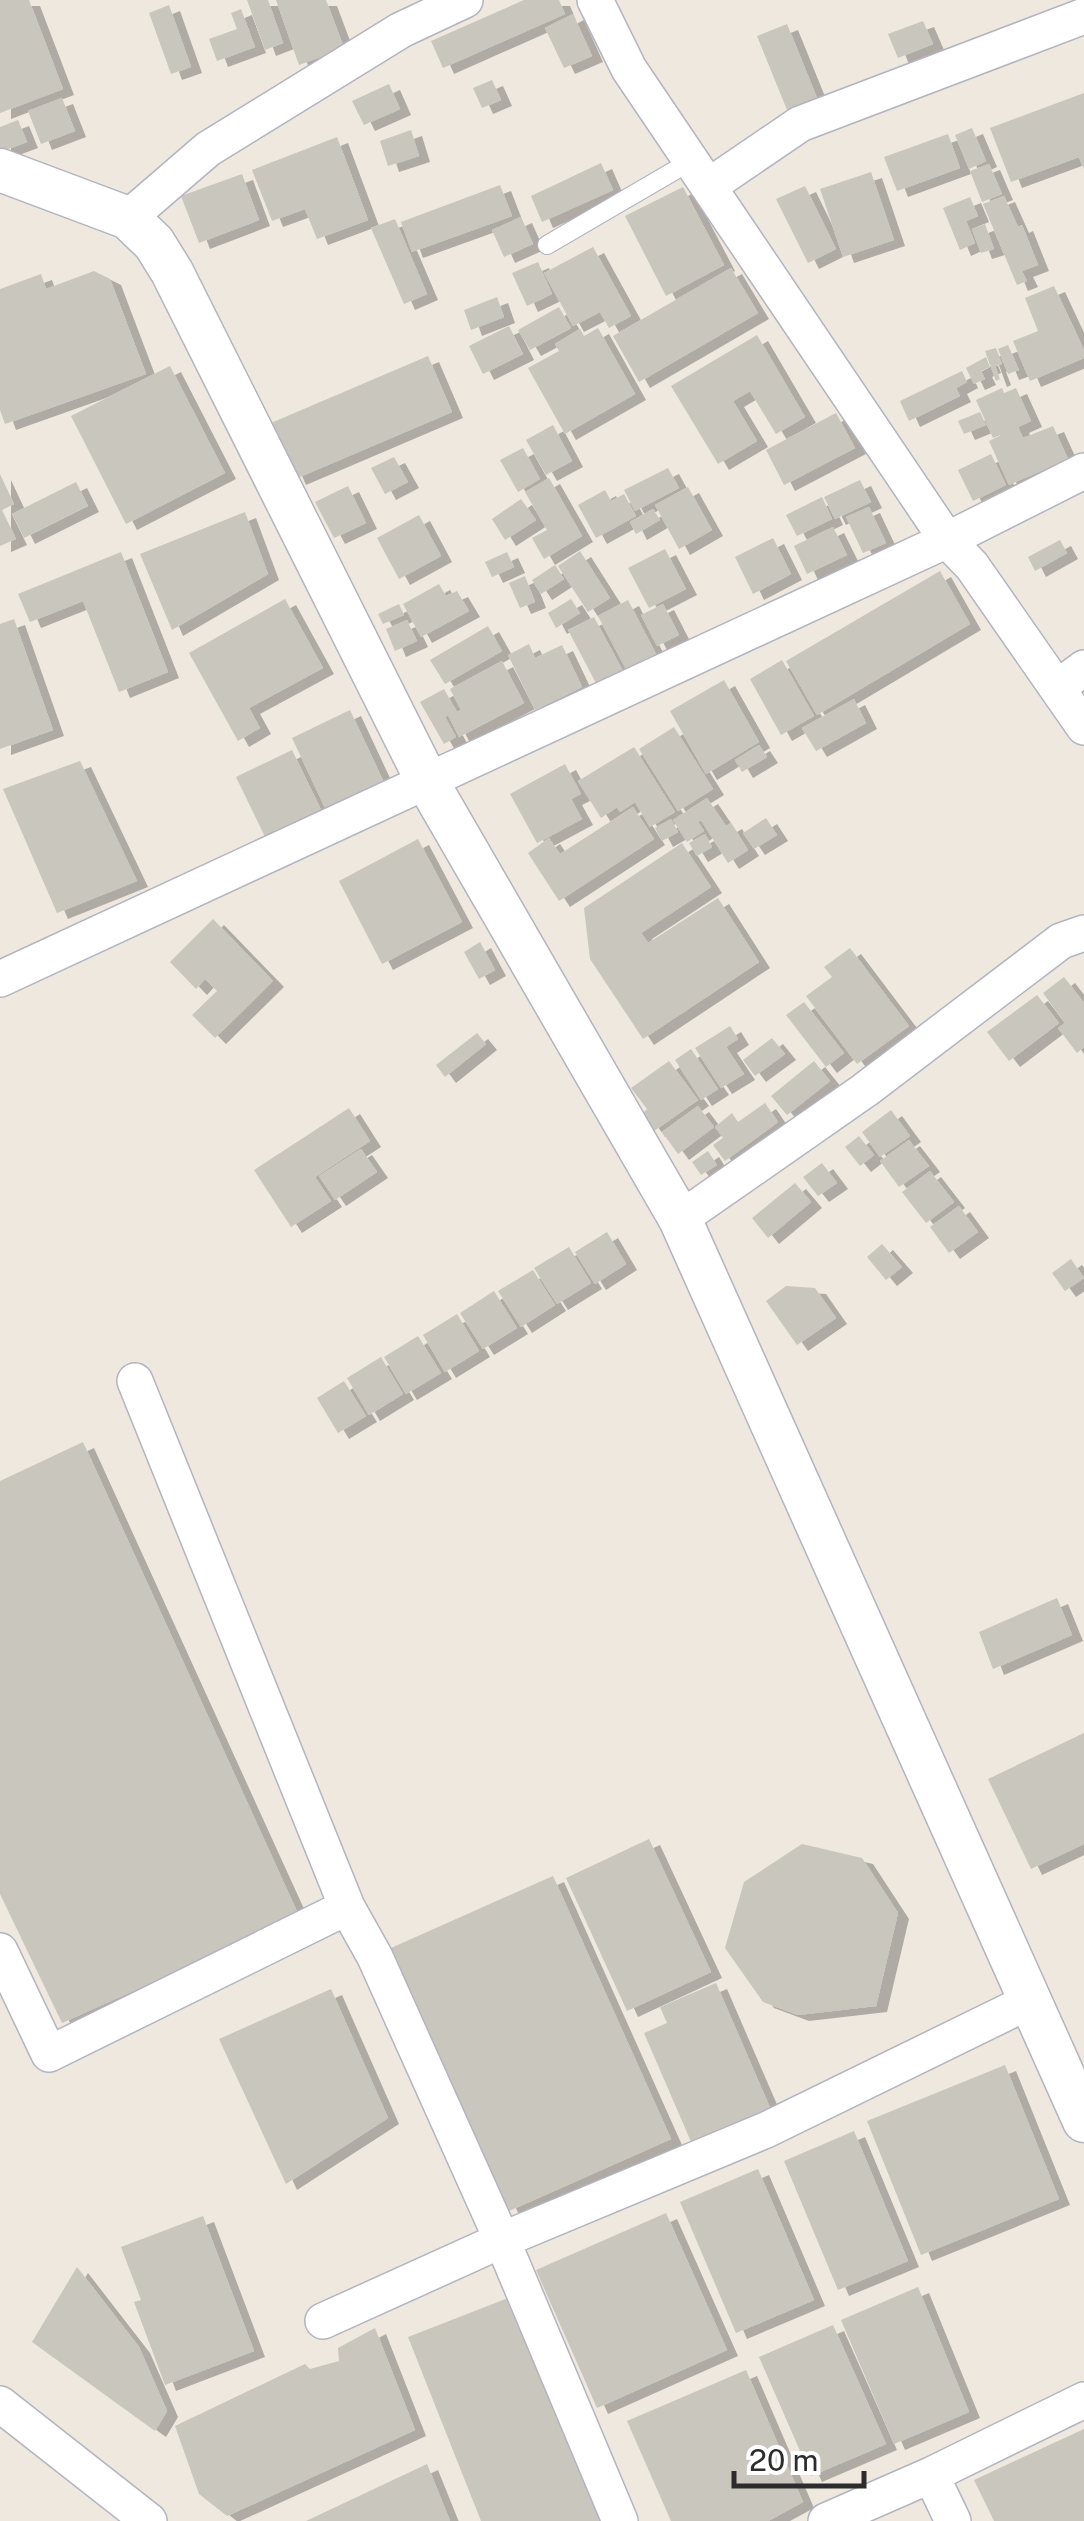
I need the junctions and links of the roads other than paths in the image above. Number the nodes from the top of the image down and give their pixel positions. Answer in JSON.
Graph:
{"nodes":[{"id":1,"x":465,"y":0,"type":"edge"},
{"id":2,"x":595,"y":0,"type":"edge"},
{"id":3,"x":1084,"y":16,"type":"edge"},
{"id":4,"x":0,"y":170,"type":"edge"},
{"id":5,"x":700,"y":173,"type":"junction"},
{"id":6,"x":128,"y":218,"type":"junction"},
{"id":7,"x":547,"y":245,"type":"dead end"},
{"id":8,"x":1084,"y":471,"type":"edge"},
{"id":9,"x":947,"y":540,"type":"junction"},
{"id":10,"x":1071,"y":678,"type":"edge"},
{"id":11,"x":1084,"y":726,"type":"edge"},
{"id":12,"x":428,"y":782,"type":"junction"},
{"id":13,"x":1084,"y":933,"type":"edge"},
{"id":14,"x":0,"y":979,"type":"edge"},
{"id":15,"x":680,"y":1219,"type":"junction"},
{"id":16,"x":136,"y":1381,"type":"dead end"},
{"id":17,"x":348,"y":1907,"type":"junction"},
{"id":18,"x":0,"y":1951,"type":"edge"},
{"id":19,"x":1032,"y":2000,"type":"junction"},
{"id":20,"x":1084,"y":2121,"type":"edge"},
{"id":21,"x":502,"y":2240,"type":"junction"},
{"id":22,"x":323,"y":2321,"type":"dead end"},
{"id":23,"x":1084,"y":2400,"type":"edge"},
{"id":24,"x":0,"y":2404,"type":"edge"},
{"id":25,"x":932,"y":2476,"type":"junction"},
{"id":26,"x":149,"y":2521,"type":"edge"},
{"id":27,"x":620,"y":2521,"type":"edge"},
{"id":28,"x":826,"y":2521,"type":"edge"},
{"id":29,"x":953,"y":2521,"type":"edge"}],
"edges":[{"from":1,"to":6,"type":"street"},
{"from":2,"to":5,"type":"street"},
{"from":3,"to":5,"type":"street"},
{"from":4,"to":6,"type":"street"},
{"from":5,"to":7,"type":"lane"},
{"from":5,"to":9,"type":"street"},
{"from":6,"to":12,"type":"street"},
{"from":8,"to":9,"type":"street"},
{"from":9,"to":10,"type":"street"},
{"from":9,"to":12,"type":"street"},
{"from":10,"to":11,"type":"street"},
{"from":12,"to":14,"type":"street"},
{"from":12,"to":15,"type":"street"},
{"from":13,"to":15,"type":"street"},
{"from":15,"to":19,"type":"street"},
{"from":16,"to":17,"type":"street"},
{"from":17,"to":18,"type":"street"},
{"from":17,"to":21,"type":"street"},
{"from":19,"to":20,"type":"street"},
{"from":19,"to":21,"type":"street"},
{"from":21,"to":22,"type":"street"},
{"from":21,"to":27,"type":"street"},
{"from":23,"to":25,"type":"street"},
{"from":24,"to":26,"type":"street"},
{"from":25,"to":28,"type":"street"},
{"from":25,"to":29,"type":"street"}]}
